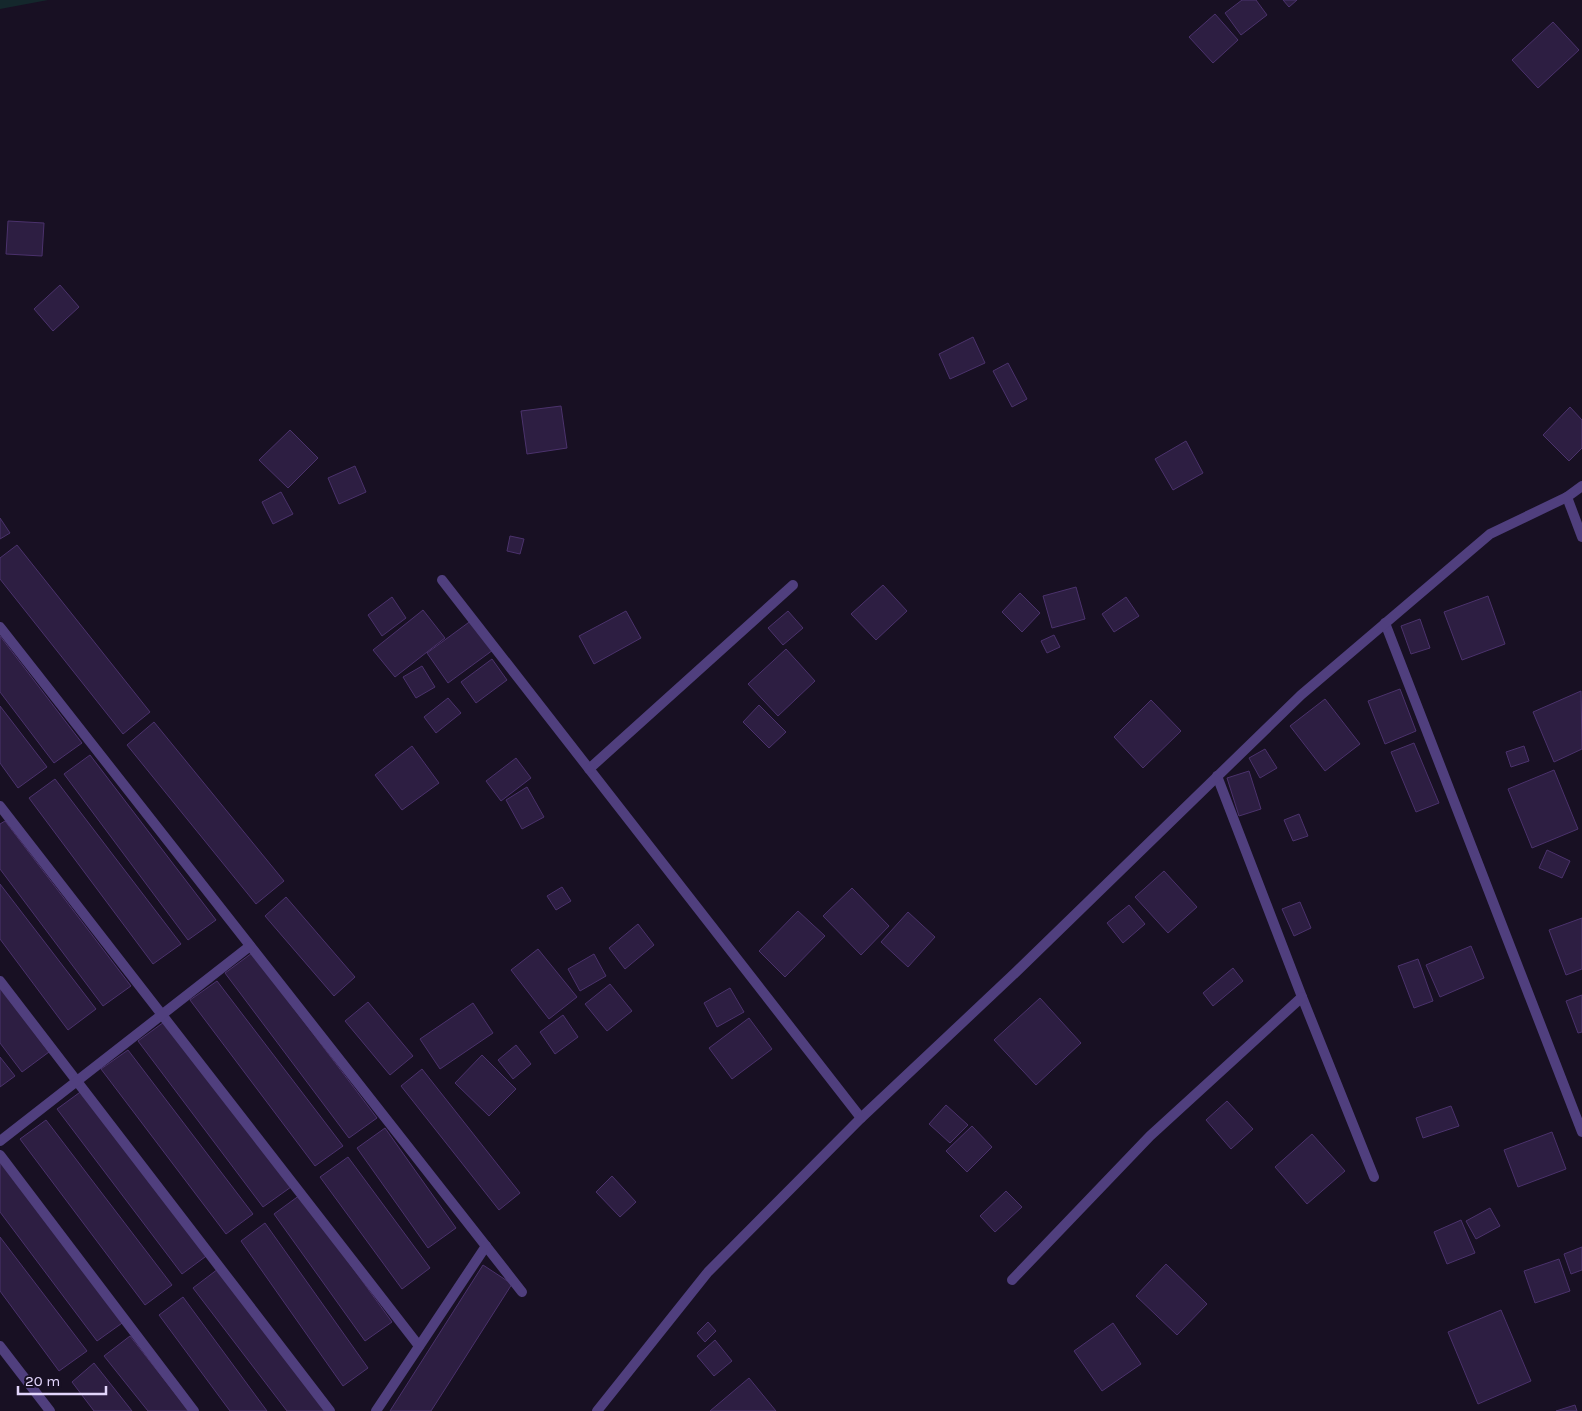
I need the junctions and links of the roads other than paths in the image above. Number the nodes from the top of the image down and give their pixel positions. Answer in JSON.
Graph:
{"nodes":[{"id":1,"x":1582,"y":486,"type":"edge"},
{"id":2,"x":1567,"y":498,"type":"junction"},
{"id":3,"x":1582,"y":538,"type":"edge"},
{"id":4,"x":442,"y":580,"type":"dead end"},
{"id":5,"x":793,"y":585,"type":"dead end"},
{"id":6,"x":1385,"y":623,"type":"junction"},
{"id":7,"x":0,"y":627,"type":"edge"},
{"id":8,"x":589,"y":769,"type":"junction"},
{"id":9,"x":1218,"y":776,"type":"junction"},
{"id":10,"x":0,"y":806,"type":"edge"},
{"id":11,"x":250,"y":946,"type":"junction"},
{"id":12,"x":0,"y":980,"type":"edge"},
{"id":13,"x":1302,"y":997,"type":"junction"},
{"id":14,"x":162,"y":1014,"type":"junction"},
{"id":15,"x":78,"y":1080,"type":"junction"},
{"id":16,"x":861,"y":1118,"type":"junction"},
{"id":17,"x":1582,"y":1132,"type":"edge"},
{"id":18,"x":0,"y":1141,"type":"edge"},
{"id":19,"x":0,"y":1155,"type":"edge"},
{"id":20,"x":1374,"y":1178,"type":"dead end"},
{"id":21,"x":486,"y":1246,"type":"junction"},
{"id":22,"x":1012,"y":1280,"type":"dead end"},
{"id":23,"x":522,"y":1292,"type":"dead end"},
{"id":24,"x":0,"y":1346,"type":"edge"},
{"id":25,"x":419,"y":1346,"type":"junction"},
{"id":26,"x":50,"y":1411,"type":"edge"},
{"id":27,"x":194,"y":1411,"type":"edge"},
{"id":28,"x":330,"y":1411,"type":"edge"},
{"id":29,"x":376,"y":1411,"type":"edge"},
{"id":30,"x":597,"y":1411,"type":"edge"}],
"edges":[{"from":1,"to":2,"type":"street"},
{"from":2,"to":3,"type":"street"},
{"from":2,"to":6,"type":"street"},
{"from":4,"to":8,"type":"street"},
{"from":5,"to":8,"type":"street"},
{"from":6,"to":9,"type":"street"},
{"from":6,"to":17,"type":"street"},
{"from":7,"to":11,"type":"street"},
{"from":8,"to":16,"type":"street"},
{"from":9,"to":13,"type":"street"},
{"from":9,"to":16,"type":"street"},
{"from":10,"to":14,"type":"street"},
{"from":11,"to":14,"type":"street"},
{"from":11,"to":21,"type":"street"},
{"from":12,"to":15,"type":"street"},
{"from":13,"to":20,"type":"street"},
{"from":13,"to":22,"type":"street"},
{"from":14,"to":15,"type":"street"},
{"from":14,"to":25,"type":"street"},
{"from":15,"to":18,"type":"street"},
{"from":15,"to":28,"type":"street"},
{"from":16,"to":30,"type":"street"},
{"from":19,"to":27,"type":"street"},
{"from":21,"to":23,"type":"street"},
{"from":21,"to":25,"type":"street"},
{"from":24,"to":26,"type":"street"},
{"from":25,"to":29,"type":"street"}]}
